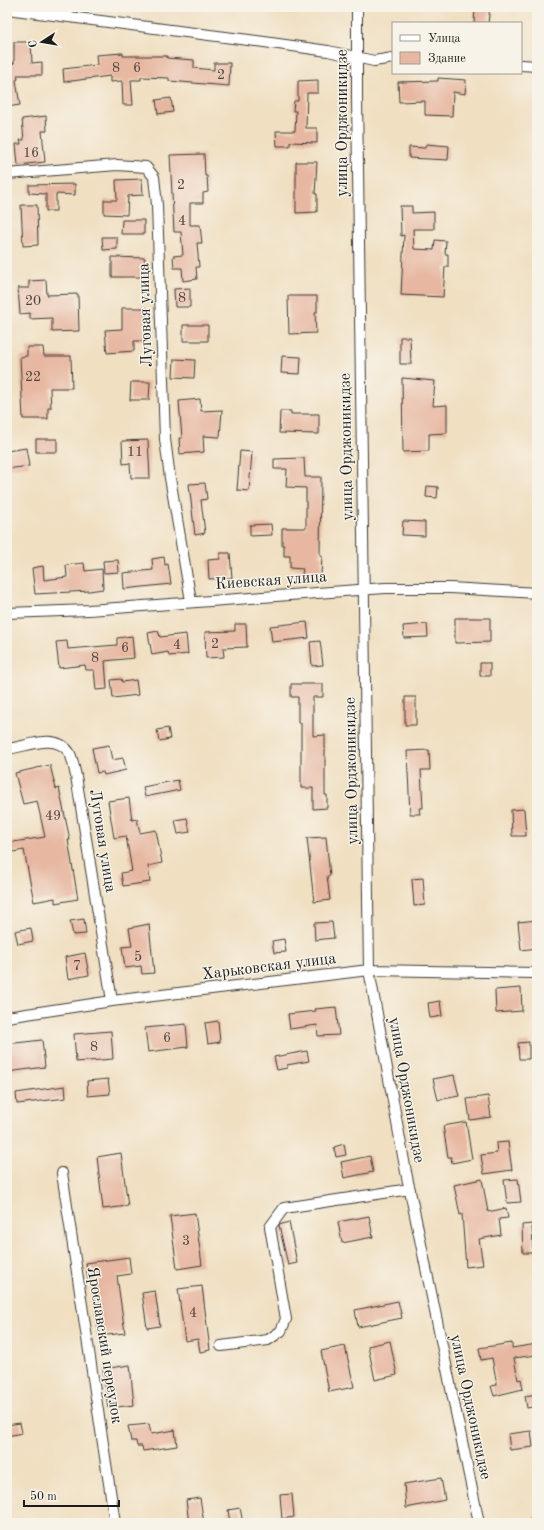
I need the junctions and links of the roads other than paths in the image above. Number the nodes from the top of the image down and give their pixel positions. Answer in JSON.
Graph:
{"nodes":[{"id":1,"x":357,"y":7,"type":"edge"},
{"id":2,"x":7,"y":9,"type":"edge"},
{"id":3,"x":357,"y":56,"type":"junction"},
{"id":4,"x":392,"y":58,"type":"edge"},
{"id":5,"x":522,"y":65,"type":"edge"},
{"id":6,"x":537,"y":66,"type":"edge"},
{"id":7,"x":7,"y":174,"type":"edge"},
{"id":8,"x":364,"y":589,"type":"junction"},
{"id":9,"x":537,"y":593,"type":"edge"},
{"id":10,"x":191,"y":601,"type":"junction"},
{"id":11,"x":7,"y":614,"type":"edge"},
{"id":12,"x":7,"y":749,"type":"edge"},
{"id":13,"x":369,"y":970,"type":"junction"},
{"id":14,"x":537,"y":973,"type":"edge"},
{"id":15,"x":112,"y":1001,"type":"junction"},
{"id":16,"x":7,"y":1017,"type":"edge"},
{"id":17,"x":62,"y":1172,"type":"dead end"},
{"id":18,"x":410,"y":1189,"type":"junction"},
{"id":19,"x":221,"y":1346,"type":"dead end"},
{"id":20,"x":115,"y":1523,"type":"edge"},
{"id":21,"x":479,"y":1523,"type":"edge"},
{"id":22,"x":534,"y":1523,"type":"edge"},
{"id":23,"x":537,"y":1523,"type":"edge"}],
"edges":[{"from":1,"to":3,"type":"street","name":"улица Орджоникидзе"},
{"from":2,"to":3,"type":"street"},
{"from":3,"to":4,"type":"street"},
{"from":3,"to":8,"type":"street","name":"улица Орджоникидзе"},
{"from":5,"to":6,"type":"street"},
{"from":7,"to":10,"type":"street","name":"Луговая улица"},
{"from":8,"to":9,"type":"street","name":"Киевская улица"},
{"from":8,"to":10,"type":"street","name":"Киевская улица"},
{"from":8,"to":13,"type":"street","name":"улица Орджоникидзе"},
{"from":10,"to":11,"type":"street","name":"Киевская улица"},
{"from":12,"to":15,"type":"street","name":"Луговая улица"},
{"from":13,"to":14,"type":"street","name":"Харьковская улица"},
{"from":13,"to":15,"type":"street","name":"Харьковская улица"},
{"from":13,"to":18,"type":"street","name":"улица Орджоникидзе"},
{"from":15,"to":16,"type":"street","name":"Харьковская улица"},
{"from":17,"to":20,"type":"street","name":"Ярославский переулок"},
{"from":18,"to":19,"type":"street"},
{"from":18,"to":21,"type":"street","name":"улица Орджоникидзе"},
{"from":22,"to":23,"type":"street"}]}
